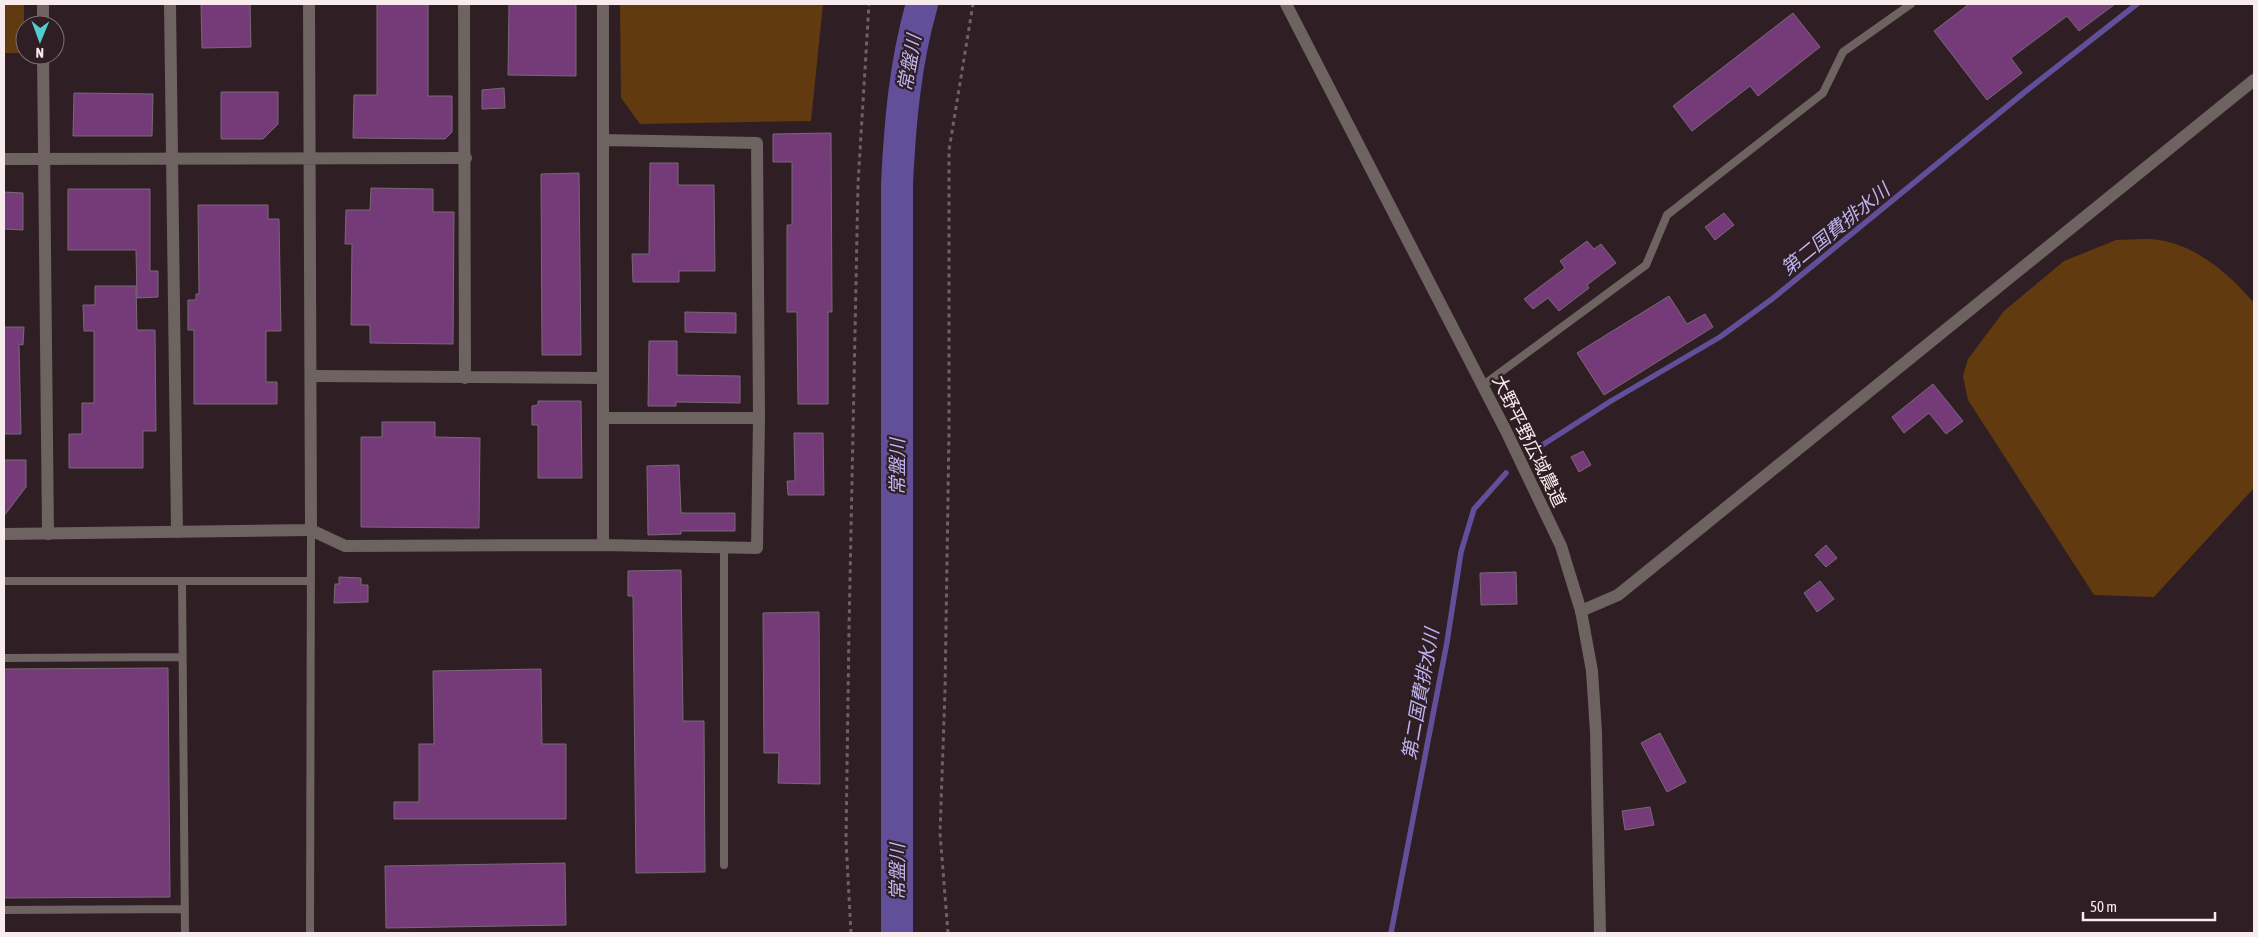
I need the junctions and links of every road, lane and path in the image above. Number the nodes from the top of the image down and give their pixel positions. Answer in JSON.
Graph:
{"nodes":[{"id":1,"x":170,"y":4,"type":"edge"},
{"id":2,"x":308,"y":4,"type":"edge"},
{"id":3,"x":464,"y":4,"type":"edge"},
{"id":4,"x":603,"y":4,"type":"edge"},
{"id":5,"x":868,"y":4,"type":"edge"},
{"id":6,"x":973,"y":4,"type":"edge"},
{"id":7,"x":1286,"y":4,"type":"edge"},
{"id":8,"x":1910,"y":4,"type":"edge"},
{"id":9,"x":43,"y":65,"type":"edge"},
{"id":10,"x":2254,"y":80,"type":"edge"},
{"id":11,"x":603,"y":140,"type":"junction"},
{"id":12,"x":310,"y":158,"type":"junction"},
{"id":13,"x":466,"y":158,"type":"junction"},
{"id":14,"x":4,"y":159,"type":"edge"},
{"id":15,"x":44,"y":159,"type":"junction"},
{"id":16,"x":171,"y":159,"type":"junction"},
{"id":17,"x":311,"y":376,"type":"junction"},
{"id":18,"x":465,"y":378,"type":"junction"},
{"id":19,"x":603,"y":378,"type":"junction"},
{"id":20,"x":1482,"y":386,"type":"junction"},
{"id":21,"x":603,"y":418,"type":"junction"},
{"id":22,"x":759,"y":418,"type":"junction"},
{"id":23,"x":311,"y":530,"type":"junction"},
{"id":24,"x":177,"y":532,"type":"junction"},
{"id":25,"x":4,"y":534,"type":"edge"},
{"id":26,"x":48,"y":534,"type":"junction"},
{"id":27,"x":603,"y":545,"type":"junction"},
{"id":28,"x":724,"y":547,"type":"junction"},
{"id":29,"x":182,"y":581,"type":"junction"},
{"id":30,"x":310,"y":581,"type":"junction"},
{"id":31,"x":4,"y":582,"type":"edge"},
{"id":32,"x":1581,"y":611,"type":"junction"},
{"id":33,"x":181,"y":657,"type":"junction"},
{"id":34,"x":4,"y":658,"type":"edge"},
{"id":35,"x":724,"y":865,"type":"dead end"},
{"id":36,"x":185,"y":909,"type":"junction"},
{"id":37,"x":4,"y":910,"type":"edge"},
{"id":38,"x":185,"y":933,"type":"edge"},
{"id":39,"x":310,"y":933,"type":"edge"},
{"id":40,"x":851,"y":933,"type":"edge"},
{"id":41,"x":948,"y":933,"type":"edge"},
{"id":42,"x":1600,"y":933,"type":"edge"}],
"edges":[{"from":1,"to":16,"type":"street"},
{"from":2,"to":12,"type":"street"},
{"from":3,"to":13,"type":"street"},
{"from":4,"to":11,"type":"street"},
{"from":5,"to":40,"type":"path"},
{"from":6,"to":41,"type":"path"},
{"from":7,"to":20,"type":"street","name":"大野平野広域農道"},
{"from":8,"to":20,"type":"lane"},
{"from":9,"to":15,"type":"street"},
{"from":10,"to":32,"type":"street"},
{"from":11,"to":19,"type":"street"},
{"from":11,"to":22,"type":"street"},
{"from":12,"to":13,"type":"street"},
{"from":12,"to":16,"type":"street"},
{"from":12,"to":17,"type":"street"},
{"from":13,"to":18,"type":"street"},
{"from":14,"to":15,"type":"street"},
{"from":15,"to":16,"type":"street"},
{"from":15,"to":26,"type":"street"},
{"from":16,"to":24,"type":"street"},
{"from":17,"to":18,"type":"street"},
{"from":17,"to":23,"type":"street"},
{"from":18,"to":19,"type":"street"},
{"from":19,"to":21,"type":"street"},
{"from":20,"to":32,"type":"street","name":"大野平野広域農道"},
{"from":21,"to":22,"type":"street"},
{"from":21,"to":27,"type":"street"},
{"from":22,"to":28,"type":"street"},
{"from":23,"to":24,"type":"street"},
{"from":23,"to":27,"type":"street"},
{"from":23,"to":30,"type":"lane"},
{"from":24,"to":26,"type":"street"},
{"from":25,"to":26,"type":"street"},
{"from":27,"to":28,"type":"street"},
{"from":28,"to":35,"type":"lane"},
{"from":29,"to":30,"type":"lane"},
{"from":29,"to":31,"type":"lane"},
{"from":29,"to":33,"type":"lane"},
{"from":30,"to":39,"type":"lane"},
{"from":32,"to":42,"type":"street","name":"大野平野広域農道"},
{"from":33,"to":34,"type":"lane"},
{"from":33,"to":36,"type":"lane"},
{"from":36,"to":37,"type":"lane"},
{"from":36,"to":38,"type":"lane"}]}
